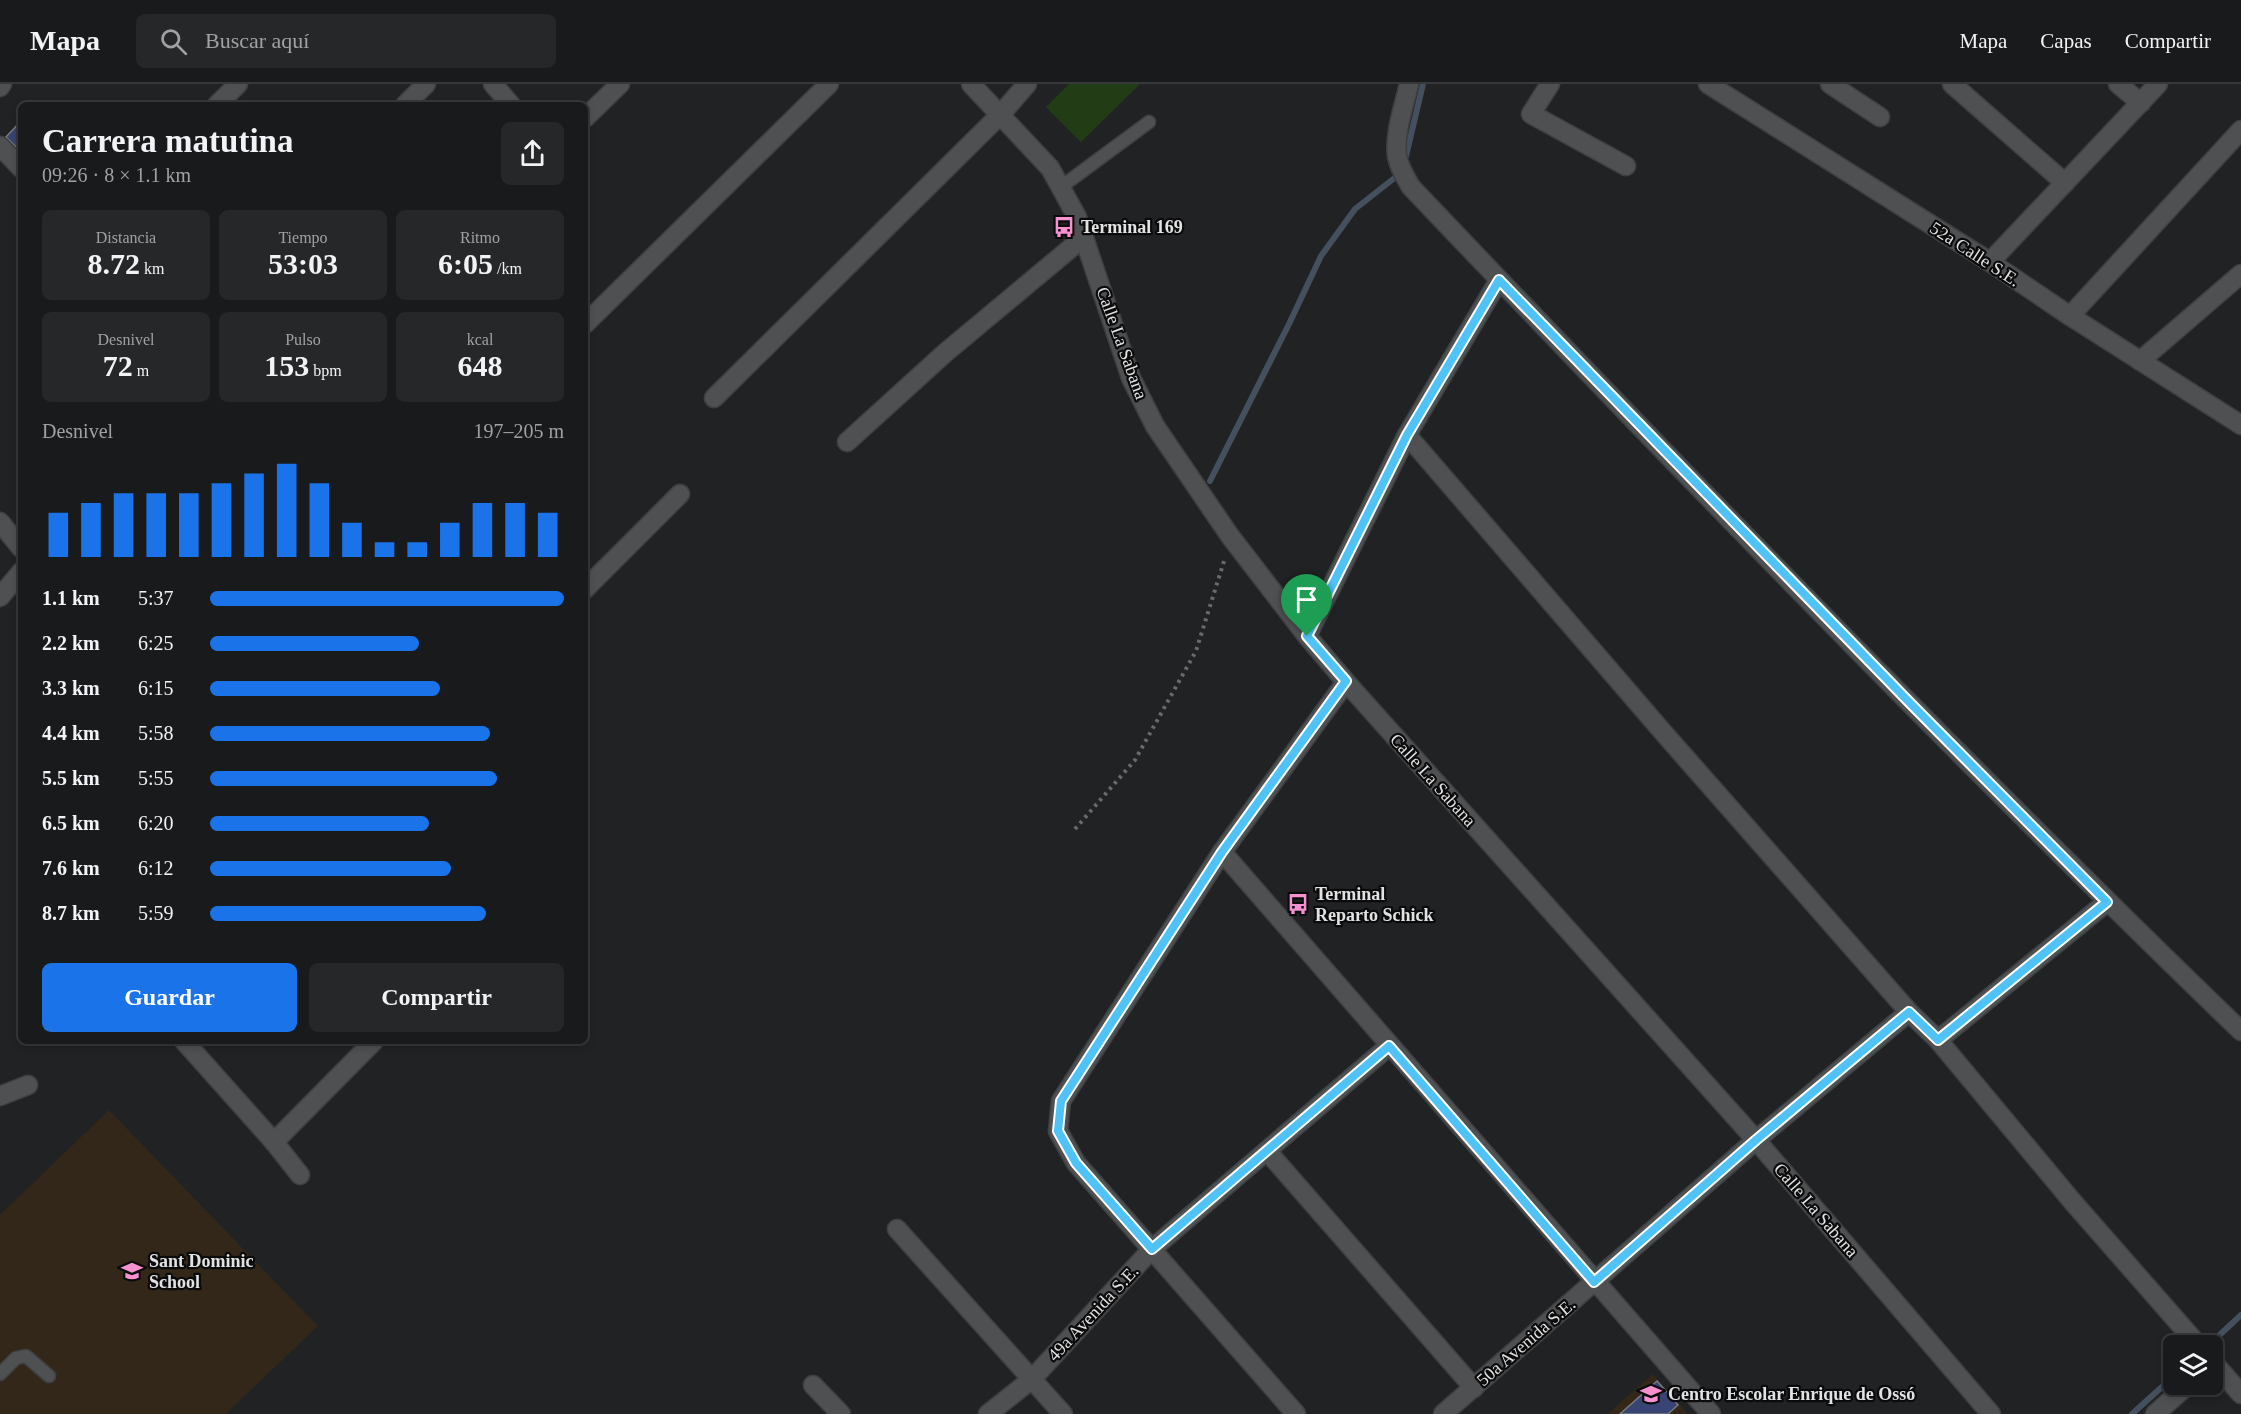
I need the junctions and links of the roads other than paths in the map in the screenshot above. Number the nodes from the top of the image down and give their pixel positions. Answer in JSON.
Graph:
{"nodes":[{"id":1,"x":238,"y":84,"type":"edge"},
{"id":2,"x":426,"y":84,"type":"edge"},
{"id":3,"x":493,"y":84,"type":"edge"},
{"id":4,"x":620,"y":84,"type":"edge"},
{"id":5,"x":829,"y":84,"type":"edge"},
{"id":6,"x":971,"y":84,"type":"edge"},
{"id":7,"x":1027,"y":84,"type":"edge"},
{"id":8,"x":1409,"y":84,"type":"edge"},
{"id":9,"x":1550,"y":84,"type":"edge"},
{"id":10,"x":1708,"y":84,"type":"edge"},
{"id":11,"x":1830,"y":84,"type":"edge"},
{"id":12,"x":1952,"y":84,"type":"edge"},
{"id":13,"x":2118,"y":84,"type":"edge"},
{"id":14,"x":2158,"y":84,"type":"edge"},
{"id":15,"x":220,"y":102,"type":"edge"},
{"id":16,"x":408,"y":102,"type":"edge"},
{"id":17,"x":508,"y":102,"type":"edge"},
{"id":18,"x":2141,"y":103,"type":"junction"},
{"id":19,"x":588,"y":114,"type":"edge"},
{"id":20,"x":1000,"y":114,"type":"junction"},
{"id":21,"x":1880,"y":117,"type":"dead end"},
{"id":22,"x":1149,"y":122,"type":"dead end"},
{"id":23,"x":2241,"y":129,"type":"edge"},
{"id":24,"x":0,"y":146,"type":"edge"},
{"id":25,"x":18,"y":165,"type":"edge"},
{"id":26,"x":1626,"y":166,"type":"dead end"},
{"id":27,"x":2065,"y":183,"type":"junction"},
{"id":28,"x":1061,"y":187,"type":"junction"},
{"id":29,"x":1084,"y":237,"type":"junction"},
{"id":30,"x":1989,"y":262,"type":"junction"},
{"id":31,"x":2241,"y":274,"type":"edge"},
{"id":32,"x":1499,"y":280,"type":"junction"},
{"id":33,"x":2070,"y":316,"type":"junction"},
{"id":34,"x":588,"y":321,"type":"edge"},
{"id":35,"x":2140,"y":361,"type":"junction"},
{"id":36,"x":714,"y":398,"type":"dead end"},
{"id":37,"x":2241,"y":425,"type":"edge"},
{"id":38,"x":1407,"y":435,"type":"junction"},
{"id":39,"x":847,"y":442,"type":"dead end"},
{"id":40,"x":680,"y":494,"type":"dead end"},
{"id":41,"x":0,"y":522,"type":"edge"},
{"id":42,"x":18,"y":544,"type":"edge"},
{"id":43,"x":18,"y":576,"type":"edge"},
{"id":44,"x":588,"y":586,"type":"edge"},
{"id":45,"x":0,"y":597,"type":"edge"},
{"id":46,"x":1307,"y":636,"type":"junction"},
{"id":47,"x":1346,"y":681,"type":"junction"},
{"id":48,"x":1222,"y":852,"type":"junction"},
{"id":49,"x":2107,"y":902,"type":"junction"},
{"id":50,"x":1909,"y":1012,"type":"junction"},
{"id":51,"x":2241,"y":1031,"type":"edge"},
{"id":52,"x":1938,"y":1040,"type":"junction"},
{"id":53,"x":187,"y":1044,"type":"edge"},
{"id":54,"x":371,"y":1044,"type":"edge"},
{"id":55,"x":1389,"y":1046,"type":"junction"},
{"id":56,"x":28,"y":1085,"type":"dead end"},
{"id":57,"x":0,"y":1096,"type":"edge"},
{"id":58,"x":1756,"y":1140,"type":"junction"},
{"id":59,"x":274,"y":1142,"type":"junction"},
{"id":60,"x":1267,"y":1151,"type":"junction"},
{"id":61,"x":300,"y":1176,"type":"dead end"},
{"id":62,"x":897,"y":1229,"type":"dead end"},
{"id":63,"x":1152,"y":1249,"type":"junction"},
{"id":64,"x":1594,"y":1282,"type":"junction"},
{"id":65,"x":2189,"y":1335,"type":"edge"},
{"id":66,"x":2223,"y":1373,"type":"edge"},
{"id":67,"x":0,"y":1374,"type":"edge"},
{"id":68,"x":49,"y":1376,"type":"dead end"},
{"id":69,"x":1032,"y":1379,"type":"junction"},
{"id":70,"x":813,"y":1385,"type":"dead end"},
{"id":71,"x":1474,"y":1388,"type":"junction"},
{"id":72,"x":2241,"y":1394,"type":"edge"},
{"id":73,"x":2177,"y":1395,"type":"edge"},
{"id":74,"x":841,"y":1414,"type":"edge"},
{"id":75,"x":988,"y":1414,"type":"edge"},
{"id":76,"x":1063,"y":1414,"type":"edge"},
{"id":77,"x":1296,"y":1414,"type":"edge"},
{"id":78,"x":1443,"y":1414,"type":"edge"},
{"id":79,"x":1711,"y":1414,"type":"edge"},
{"id":80,"x":1991,"y":1414,"type":"edge"},
{"id":81,"x":2155,"y":1414,"type":"edge"}],
"edges":[{"from":1,"to":15,"type":"street"},
{"from":2,"to":16,"type":"street"},
{"from":3,"to":17,"type":"street"},
{"from":4,"to":19,"type":"street"},
{"from":5,"to":34,"type":"street"},
{"from":6,"to":20,"type":"street","name":"Calle La Sabana"},
{"from":7,"to":20,"type":"street"},
{"from":8,"to":32,"type":"street"},
{"from":9,"to":26,"type":"street"},
{"from":10,"to":30,"type":"street","name":"52a Calle S.E."},
{"from":11,"to":21,"type":"street"},
{"from":12,"to":27,"type":"street"},
{"from":13,"to":18,"type":"street"},
{"from":14,"to":18,"type":"street"},
{"from":18,"to":27,"type":"street"},
{"from":20,"to":28,"type":"street","name":"Calle La Sabana"},
{"from":20,"to":36,"type":"street"},
{"from":22,"to":28,"type":"lane"},
{"from":23,"to":33,"type":"street"},
{"from":24,"to":25,"type":"street"},
{"from":27,"to":30,"type":"street"},
{"from":28,"to":29,"type":"street","name":"Calle La Sabana"},
{"from":29,"to":39,"type":"street"},
{"from":29,"to":46,"type":"street","name":"Calle La Sabana"},
{"from":30,"to":33,"type":"street","name":"52a Calle S.E."},
{"from":31,"to":35,"type":"street"},
{"from":32,"to":38,"type":"street"},
{"from":32,"to":49,"type":"street"},
{"from":33,"to":35,"type":"street","name":"52a Calle S.E."},
{"from":35,"to":37,"type":"street","name":"52a Calle S.E."},
{"from":38,"to":46,"type":"street"},
{"from":38,"to":50,"type":"street"},
{"from":40,"to":44,"type":"street"},
{"from":41,"to":42,"type":"street"},
{"from":43,"to":45,"type":"street"},
{"from":46,"to":47,"type":"street","name":"Calle La Sabana"},
{"from":47,"to":48,"type":"street"},
{"from":47,"to":58,"type":"street","name":"Calle La Sabana"},
{"from":48,"to":55,"type":"street"},
{"from":48,"to":63,"type":"street"},
{"from":49,"to":51,"type":"street"},
{"from":49,"to":52,"type":"street"},
{"from":50,"to":52,"type":"street"},
{"from":50,"to":58,"type":"street","name":"50a Avenida S.E."},
{"from":52,"to":65,"type":"street"},
{"from":53,"to":59,"type":"street"},
{"from":54,"to":59,"type":"street"},
{"from":55,"to":60,"type":"street","name":"49a Avenida S.E."},
{"from":55,"to":64,"type":"street"},
{"from":56,"to":57,"type":"street"},
{"from":58,"to":64,"type":"street","name":"50a Avenida S.E."},
{"from":58,"to":80,"type":"street","name":"Calle La Sabana"},
{"from":59,"to":61,"type":"street"},
{"from":60,"to":63,"type":"street","name":"49a Avenida S.E."},
{"from":60,"to":71,"type":"street"},
{"from":62,"to":69,"type":"street"},
{"from":63,"to":69,"type":"street","name":"49a Avenida S.E."},
{"from":63,"to":77,"type":"street"},
{"from":64,"to":71,"type":"street","name":"50a Avenida S.E."},
{"from":64,"to":79,"type":"street"},
{"from":66,"to":72,"type":"street"},
{"from":67,"to":68,"type":"lane"},
{"from":69,"to":75,"type":"street","name":"49a Avenida S.E."},
{"from":69,"to":76,"type":"street"},
{"from":70,"to":74,"type":"street"},
{"from":71,"to":78,"type":"street","name":"50a Avenida S.E."},
{"from":73,"to":81,"type":"street"}]}
